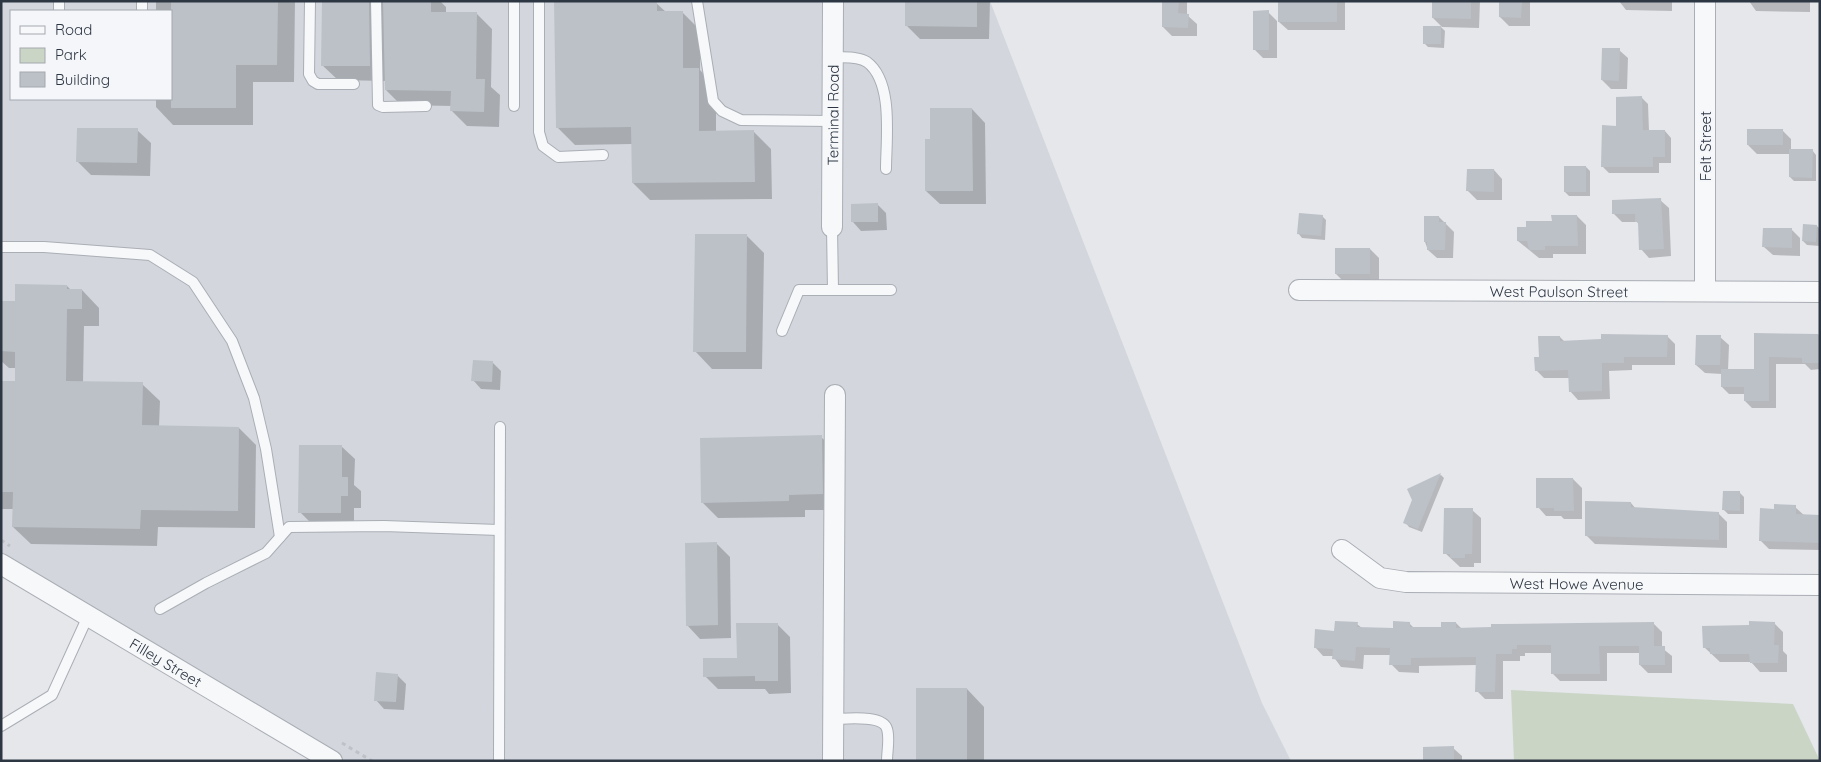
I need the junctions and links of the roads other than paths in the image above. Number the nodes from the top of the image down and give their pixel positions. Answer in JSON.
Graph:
{"nodes":[{"id":1,"x":310,"y":1,"type":"edge"},
{"id":2,"x":376,"y":1,"type":"edge"},
{"id":3,"x":514,"y":1,"type":"edge"},
{"id":4,"x":539,"y":1,"type":"edge"},
{"id":5,"x":697,"y":1,"type":"edge"},
{"id":6,"x":833,"y":1,"type":"edge"},
{"id":7,"x":1705,"y":1,"type":"edge"},
{"id":8,"x":833,"y":57,"type":"junction"},
{"id":9,"x":354,"y":84,"type":"dead end"},
{"id":10,"x":426,"y":106,"type":"dead end"},
{"id":11,"x":514,"y":106,"type":"dead end"},
{"id":12,"x":832,"y":121,"type":"junction"},
{"id":13,"x":603,"y":155,"type":"dead end"},
{"id":14,"x":886,"y":169,"type":"dead end"},
{"id":15,"x":832,"y":227,"type":"joint"},
{"id":16,"x":1,"y":247,"type":"edge"},
{"id":17,"x":833,"y":290,"type":"junction"},
{"id":18,"x":891,"y":290,"type":"dead end"},
{"id":19,"x":1299,"y":290,"type":"dead end"},
{"id":20,"x":1705,"y":291,"type":"junction"},
{"id":21,"x":1820,"y":292,"type":"edge"},
{"id":22,"x":782,"y":331,"type":"dead end"},
{"id":23,"x":835,"y":395,"type":"dead end"},
{"id":24,"x":500,"y":427,"type":"dead end"},
{"id":25,"x":499,"y":530,"type":"junction"},
{"id":26,"x":280,"y":537,"type":"junction"},
{"id":27,"x":1342,"y":550,"type":"dead end"},
{"id":28,"x":1,"y":564,"type":"edge"},
{"id":29,"x":1820,"y":585,"type":"edge"},
{"id":30,"x":160,"y":609,"type":"dead end"},
{"id":31,"x":88,"y":616,"type":"junction"},
{"id":32,"x":833,"y":719,"type":"junction"},
{"id":33,"x":1,"y":726,"type":"edge"},
{"id":34,"x":332,"y":761,"type":"edge"},
{"id":35,"x":499,"y":761,"type":"edge"},
{"id":36,"x":833,"y":761,"type":"edge"},
{"id":37,"x":887,"y":761,"type":"edge"}],
"edges":[{"from":1,"to":9,"type":"lane"},
{"from":2,"to":10,"type":"lane"},
{"from":3,"to":11,"type":"lane"},
{"from":4,"to":13,"type":"lane"},
{"from":5,"to":12,"type":"lane"},
{"from":6,"to":8,"type":"street","name":"Terminal Road"},
{"from":7,"to":20,"type":"street","name":"Felt Street"},
{"from":8,"to":12,"type":"street","name":"Terminal Road"},
{"from":8,"to":14,"type":"lane"},
{"from":12,"to":15,"type":"street","name":"Terminal Road"},
{"from":15,"to":17,"type":"lane"},
{"from":16,"to":26,"type":"lane"},
{"from":17,"to":18,"type":"lane"},
{"from":17,"to":22,"type":"lane"},
{"from":19,"to":20,"type":"street","name":"West Paulson Street"},
{"from":20,"to":21,"type":"street","name":"West Paulson Street"},
{"from":23,"to":32,"type":"street"},
{"from":24,"to":25,"type":"lane"},
{"from":25,"to":26,"type":"lane"},
{"from":25,"to":35,"type":"lane"},
{"from":26,"to":30,"type":"lane"},
{"from":27,"to":29,"type":"street","name":"West Howe Avenue"},
{"from":28,"to":31,"type":"street","name":"Filley Street"},
{"from":31,"to":33,"type":"lane"},
{"from":31,"to":34,"type":"street","name":"Filley Street"},
{"from":32,"to":36,"type":"street"},
{"from":32,"to":37,"type":"lane"}]}
